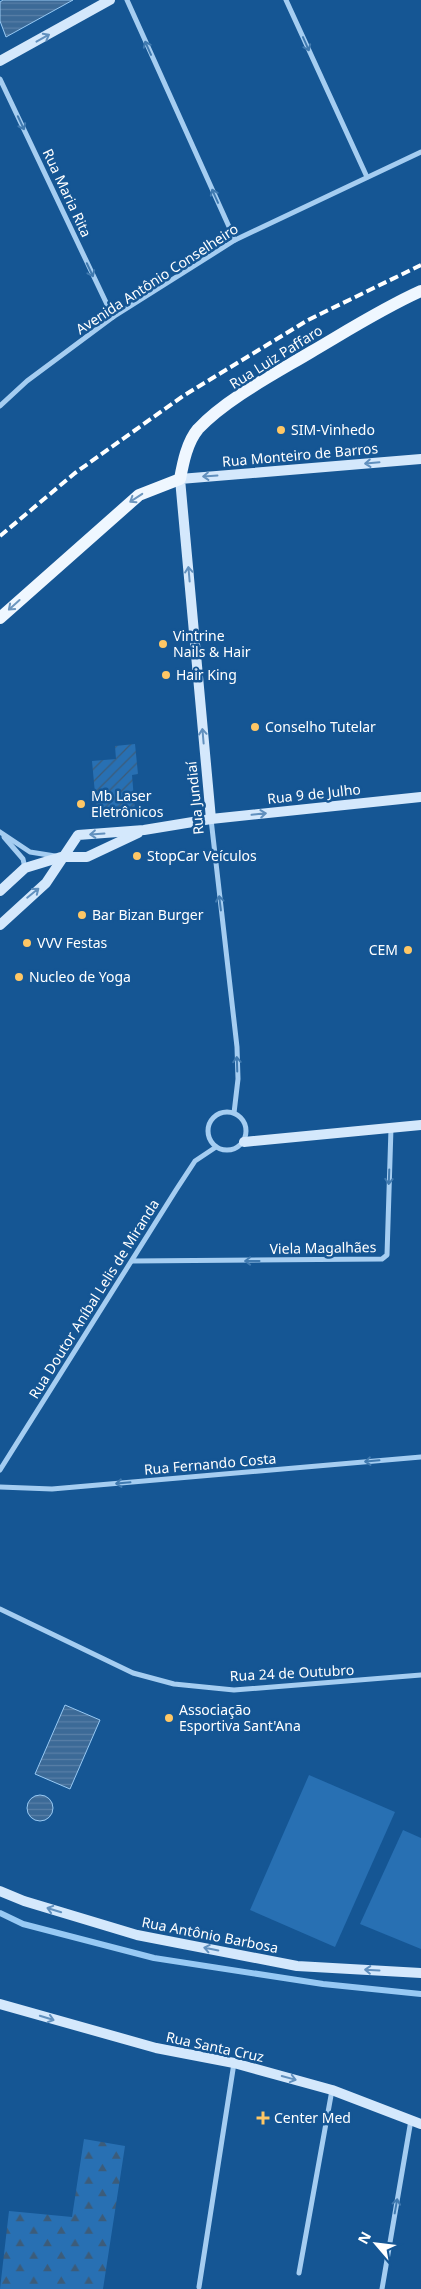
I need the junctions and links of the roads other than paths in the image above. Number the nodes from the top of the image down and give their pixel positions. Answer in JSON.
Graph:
{"nodes":[{"id":1,"x":110,"y":0,"type":"edge"},
{"id":2,"x":127,"y":0,"type":"edge"},
{"id":3,"x":286,"y":0,"type":"edge"},
{"id":4,"x":0,"y":61,"type":"edge"},
{"id":5,"x":0,"y":79,"type":"edge"},
{"id":6,"x":421,"y":152,"type":"edge"},
{"id":7,"x":367,"y":177,"type":"junction"},
{"id":8,"x":235,"y":240,"type":"junction"},
{"id":9,"x":421,"y":291,"type":"edge"},
{"id":10,"x":113,"y":317,"type":"junction"},
{"id":11,"x":0,"y":406,"type":"edge"},
{"id":12,"x":421,"y":459,"type":"edge"},
{"id":13,"x":180,"y":479,"type":"junction"},
{"id":14,"x":0,"y":618,"type":"edge"},
{"id":15,"x":421,"y":797,"type":"edge"},
{"id":16,"x":211,"y":819,"type":"junction"},
{"id":17,"x":144,"y":830,"type":"junction"},
{"id":18,"x":0,"y":832,"type":"edge"},
{"id":19,"x":61,"y":857,"type":"junction"},
{"id":20,"x":25,"y":868,"type":"junction"},
{"id":21,"x":0,"y":891,"type":"edge"},
{"id":22,"x":0,"y":925,"type":"edge"},
{"id":23,"x":234,"y":1113,"type":"junction"},
{"id":24,"x":421,"y":1125,"type":"edge"},
{"id":25,"x":391,"y":1128,"type":"junction"},
{"id":26,"x":244,"y":1142,"type":"junction"},
{"id":27,"x":216,"y":1146,"type":"junction"},
{"id":28,"x":132,"y":1261,"type":"junction"},
{"id":29,"x":421,"y":1457,"type":"edge"},
{"id":30,"x":0,"y":1470,"type":"edge"},
{"id":31,"x":0,"y":1487,"type":"edge"},
{"id":32,"x":0,"y":1609,"type":"edge"},
{"id":33,"x":421,"y":1675,"type":"edge"},
{"id":34,"x":0,"y":1891,"type":"edge"},
{"id":35,"x":421,"y":1973,"type":"edge"},
{"id":36,"x":0,"y":2004,"type":"edge"},
{"id":37,"x":234,"y":2063,"type":"junction"},
{"id":38,"x":332,"y":2090,"type":"junction"},
{"id":39,"x":411,"y":2120,"type":"junction"},
{"id":40,"x":421,"y":2124,"type":"edge"},
{"id":41,"x":300,"y":2273,"type":"dead end"},
{"id":42,"x":199,"y":2287,"type":"dead end"},
{"id":43,"x":382,"y":2289,"type":"edge"}],
"edges":[{"from":4,"to":1,"type":"street","one_way":true},
{"from":8,"to":2,"type":"street","one_way":true},
{"from":3,"to":7,"type":"street","one_way":true},
{"from":5,"to":10,"type":"street","name":"Rua Maria Rita","one_way":true},
{"from":6,"to":7,"type":"street","name":"Avenida Antônio Conselheiro"},
{"from":7,"to":8,"type":"street","name":"Avenida Antônio Conselheiro"},
{"from":8,"to":10,"type":"street","name":"Avenida Antônio Conselheiro"},
{"from":9,"to":13,"type":"main road","name":"Rua Luiz Paffaro"},
{"from":10,"to":11,"type":"street","name":"Avenida Antônio Conselheiro"},
{"from":12,"to":13,"type":"street","name":"Rua Monteiro de Barros","one_way":true},
{"from":13,"to":14,"type":"main road","one_way":true},
{"from":16,"to":13,"type":"street","name":"Rua Jundiaí","one_way":true},
{"from":16,"to":15,"type":"street","name":"Rua 9 de Julho","one_way":true},
{"from":16,"to":17,"type":"street","name":"Rua 9 de Julho"},
{"from":23,"to":16,"type":"street","name":"Rua Jundiaí","one_way":true},
{"from":17,"to":19,"type":"street"},
{"from":17,"to":19,"type":"street","one_way":true},
{"from":18,"to":19,"type":"street"},
{"from":18,"to":20,"type":"street"},
{"from":19,"to":20,"type":"street"},
{"from":22,"to":19,"type":"street","one_way":true},
{"from":20,"to":21,"type":"street"},
{"from":23,"to":26,"type":"street"},
{"from":23,"to":27,"type":"street"},
{"from":24,"to":25,"type":"street"},
{"from":25,"to":26,"type":"street"},
{"from":25,"to":28,"type":"street","name":"Viela Magalhães","one_way":true},
{"from":26,"to":27,"type":"street"},
{"from":27,"to":28,"type":"street","name":"Rua Doutor Aníbal Lelis de Miranda"},
{"from":28,"to":30,"type":"street","name":"Rua Doutor Aníbal Lelis de Miranda"},
{"from":29,"to":31,"type":"street","name":"Rua Fernando Costa","one_way":true},
{"from":32,"to":33,"type":"street","name":"Rua 24 de Outubro"},
{"from":35,"to":34,"type":"street","name":"Rua Antônio Barbosa","one_way":true},
{"from":36,"to":37,"type":"street","name":"Rua Santa Cruz","one_way":true},
{"from":37,"to":38,"type":"street","name":"Rua Santa Cruz","one_way":true},
{"from":37,"to":42,"type":"street"},
{"from":38,"to":39,"type":"street","name":"Rua Santa Cruz"},
{"from":38,"to":41,"type":"street"},
{"from":39,"to":40,"type":"street","name":"Rua Santa Cruz"},
{"from":43,"to":39,"type":"street","one_way":true}]}
